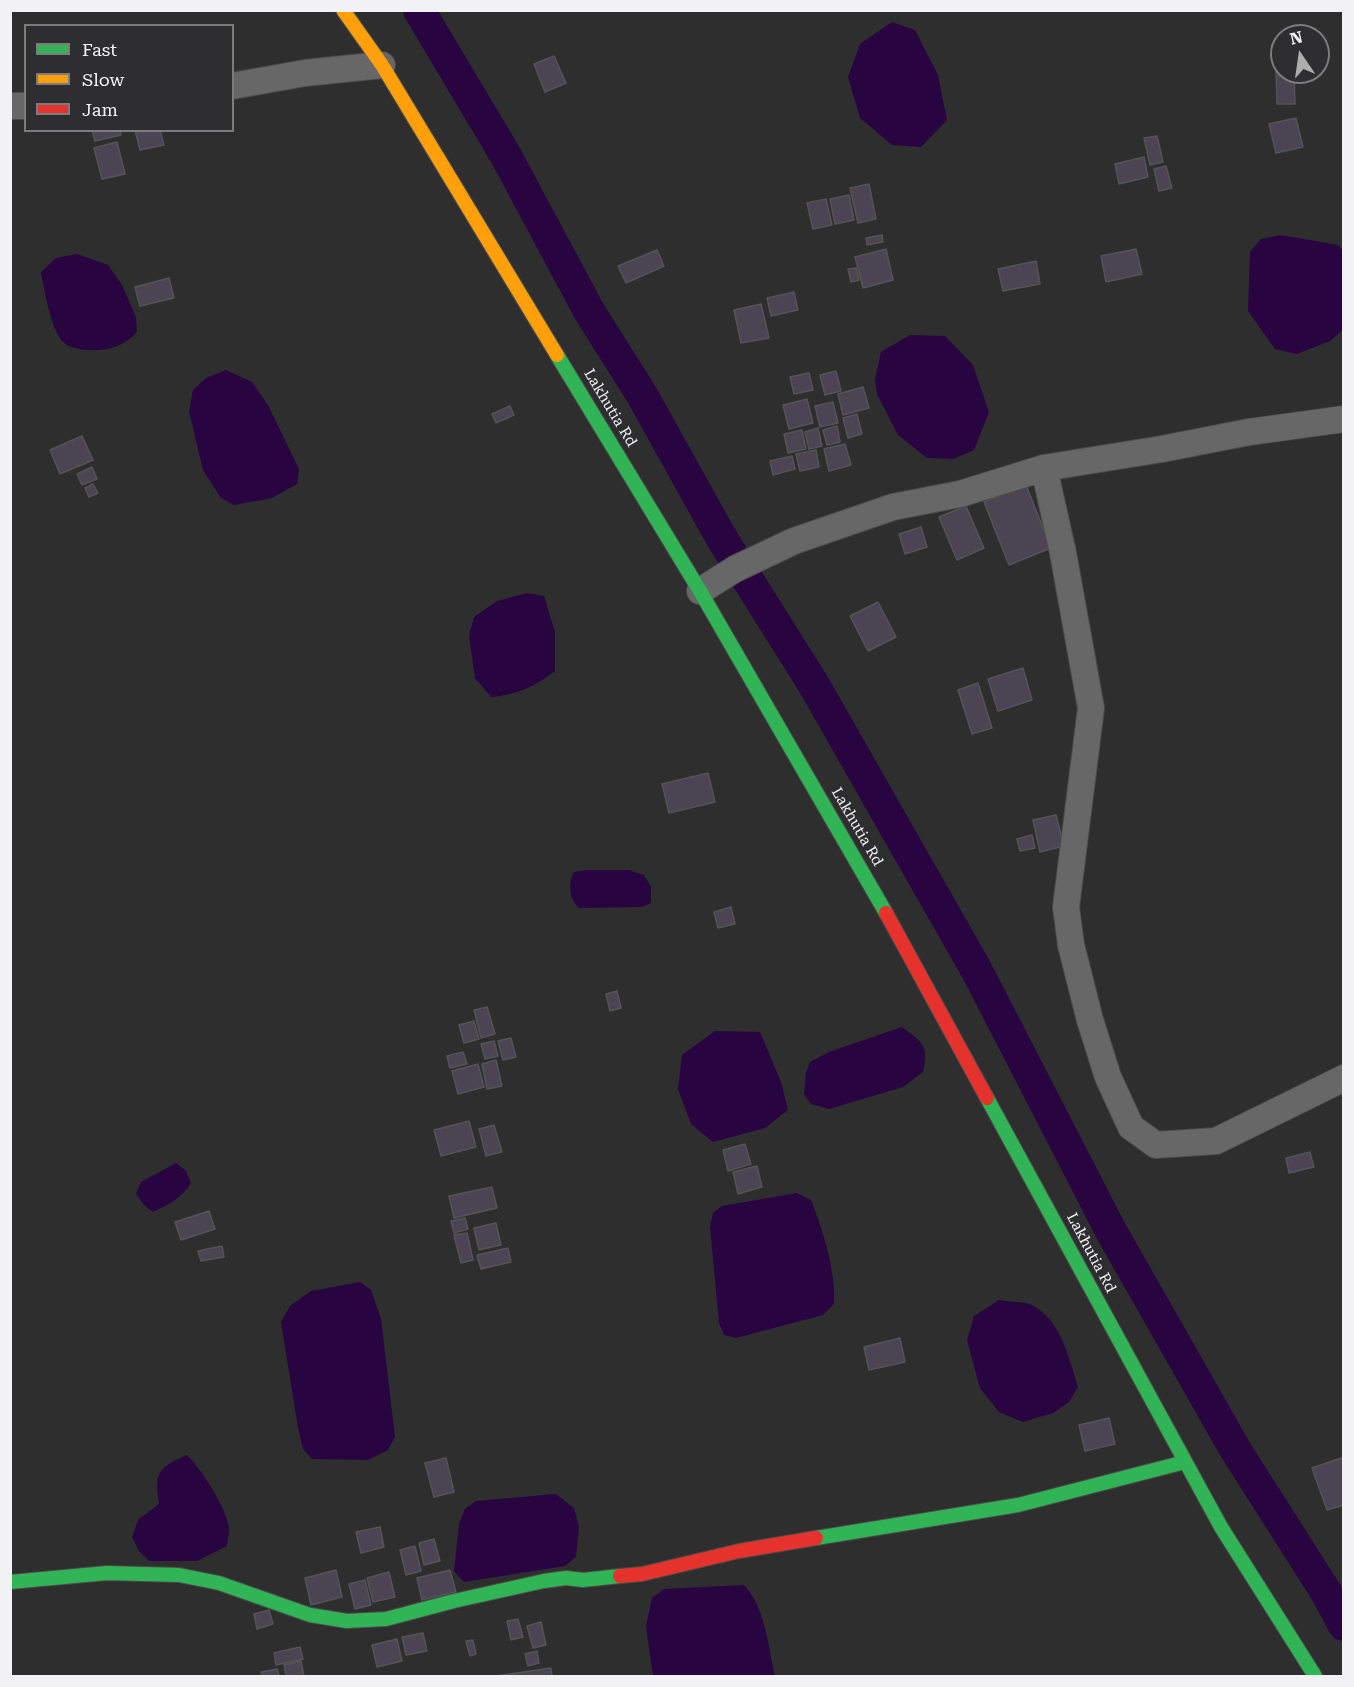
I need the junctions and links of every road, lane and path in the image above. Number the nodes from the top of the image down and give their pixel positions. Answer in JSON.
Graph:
{"nodes":[{"id":1,"x":343,"y":10,"type":"edge"},
{"id":2,"x":382,"y":65,"type":"junction"},
{"id":3,"x":234,"y":86,"type":"edge"},
{"id":4,"x":1344,"y":419,"type":"edge"},
{"id":5,"x":1044,"y":468,"type":"junction"},
{"id":6,"x":700,"y":591,"type":"junction"},
{"id":7,"x":1344,"y":1078,"type":"edge"},
{"id":8,"x":1185,"y":1462,"type":"junction"},
{"id":9,"x":10,"y":1582,"type":"edge"},
{"id":10,"x":1315,"y":1677,"type":"edge"}],
"edges":[{"from":1,"to":2,"type":"street","name":"Lakhutia Rd"},
{"from":2,"to":3,"type":"street"},
{"from":2,"to":6,"type":"street","name":"Lakhutia Rd"},
{"from":4,"to":5,"type":"street"},
{"from":5,"to":6,"type":"street"},
{"from":5,"to":7,"type":"street"},
{"from":6,"to":8,"type":"street","name":"Lakhutia Rd"},
{"from":8,"to":9,"type":"street"},
{"from":8,"to":10,"type":"street","name":"Lakhutia Rd"}]}
